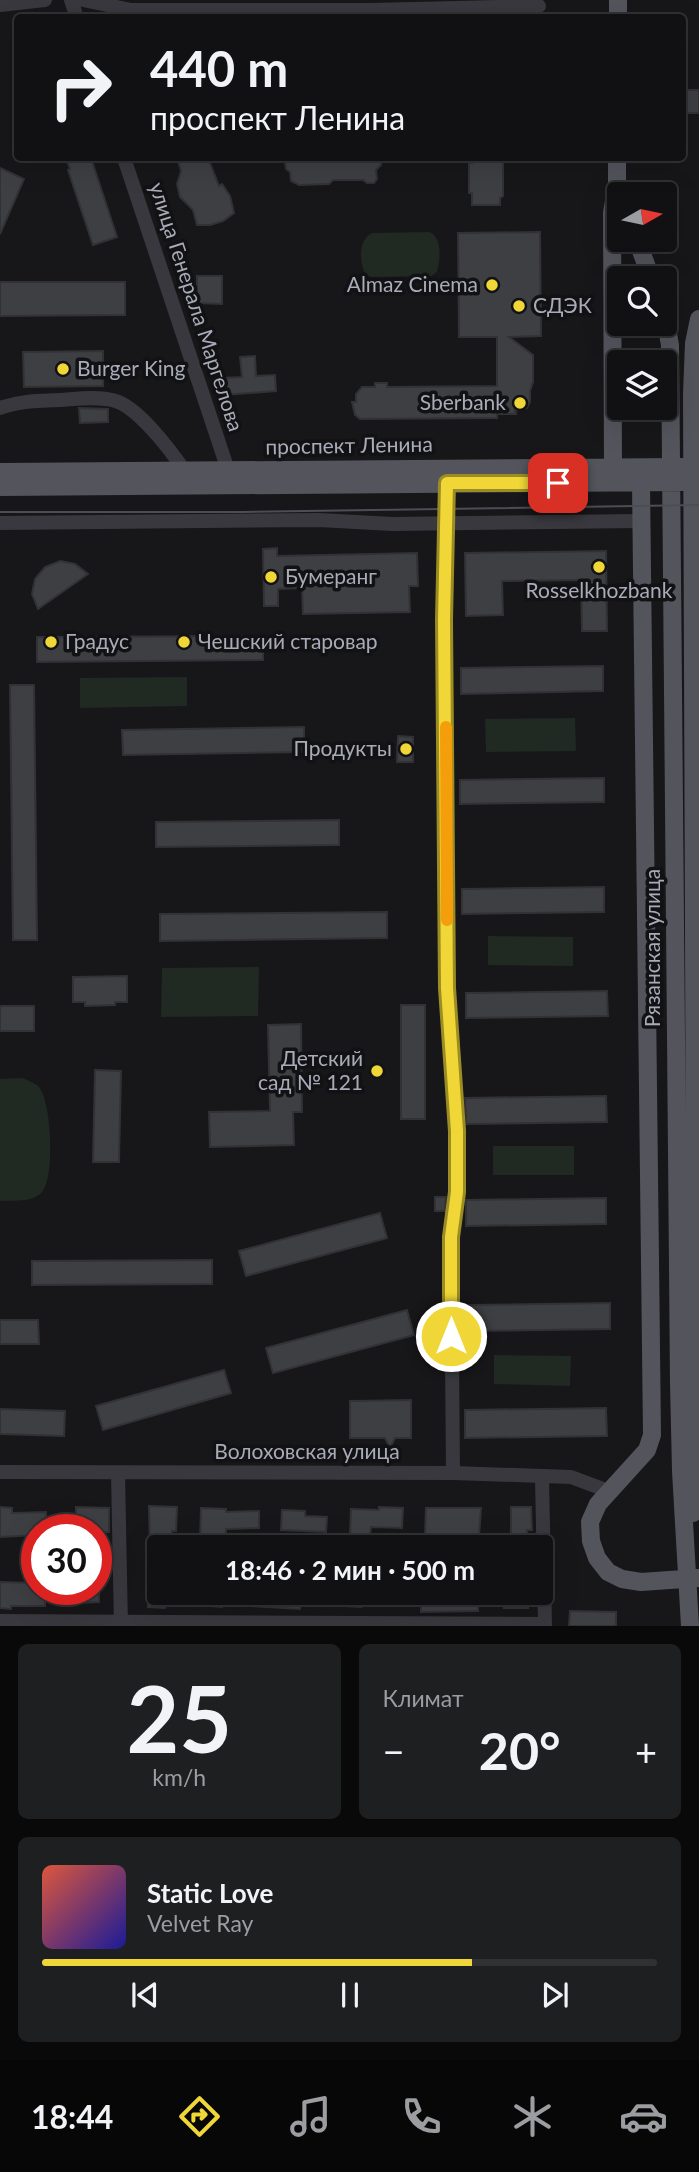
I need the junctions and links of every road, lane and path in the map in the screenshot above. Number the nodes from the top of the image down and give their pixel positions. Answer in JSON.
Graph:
{"nodes":[{"id":1,"x":46,"y":0,"type":"edge"},
{"id":2,"x":83,"y":0,"type":"edge"},
{"id":3,"x":0,"y":5,"type":"edge"},
{"id":4,"x":541,"y":8,"type":"edge"},
{"id":5,"x":125,"y":161,"type":"edge"},
{"id":6,"x":617,"y":161,"type":"edge"},
{"id":7,"x":619,"y":182,"type":"edge"},
{"id":8,"x":612,"y":252,"type":"edge"},
{"id":9,"x":699,"y":319,"type":"edge"},
{"id":10,"x":668,"y":336,"type":"edge"},
{"id":11,"x":0,"y":408,"type":"edge"},
{"id":12,"x":613,"y":467,"type":"junction"},
{"id":13,"x":699,"y":467,"type":"edge"},
{"id":14,"x":184,"y":470,"type":"junction"},
{"id":15,"x":0,"y":472,"type":"edge"},
{"id":16,"x":230,"y":477,"type":"junction"},
{"id":17,"x":648,"y":477,"type":"junction"},
{"id":18,"x":699,"y":482,"type":"edge"},
{"id":19,"x":447,"y":483,"type":"junction"},
{"id":20,"x":0,"y":487,"type":"edge"},
{"id":21,"x":641,"y":521,"type":"junction"},
{"id":22,"x":0,"y":523,"type":"edge"},
{"id":23,"x":446,"y":523,"type":"junction"},
{"id":24,"x":679,"y":1383,"type":"junction"},
{"id":25,"x":652,"y":1435,"type":"junction"},
{"id":26,"x":0,"y":1472,"type":"edge"},
{"id":27,"x":453,"y":1473,"type":"junction"},
{"id":28,"x":118,"y":1474,"type":"junction"},
{"id":29,"x":542,"y":1477,"type":"junction"},
{"id":30,"x":611,"y":1492,"type":"junction"},
{"id":31,"x":693,"y":1578,"type":"edge"},
{"id":32,"x":0,"y":1621,"type":"edge"},
{"id":33,"x":122,"y":1624,"type":"edge"},
{"id":34,"x":545,"y":1625,"type":"edge"},
{"id":35,"x":690,"y":1626,"type":"edge"}],
"edges":[{"from":1,"to":3,"type":"street"},
{"from":2,"to":4,"type":"street"},
{"from":5,"to":16,"type":"street","name":"улица Генерала Маргелова"},
{"from":6,"to":7,"type":"main road"},
{"from":8,"to":12,"type":"main road"},
{"from":9,"to":31,"type":"main road","name":"Рязанская улица"},
{"from":10,"to":24,"type":"main road","name":"Рязанская улица"},
{"from":11,"to":14,"type":"street"},
{"from":12,"to":16,"type":"main road","name":"проспект Ленина"},
{"from":12,"to":17,"type":"main road","name":"проспект Ленина"},
{"from":13,"to":17,"type":"main road","name":"проспект Ленина"},
{"from":14,"to":15,"type":"main road","name":"проспект Ленина"},
{"from":14,"to":16,"type":"main road","name":"проспект Ленина"},
{"from":16,"to":19,"type":"main road","name":"проспект Ленина"},
{"from":16,"to":20,"type":"main road","name":"проспект Ленина"},
{"from":17,"to":18,"type":"main road"},
{"from":17,"to":19,"type":"main road","name":"проспект Ленина"},
{"from":17,"to":21,"type":"main road"},
{"from":19,"to":23,"type":"street"},
{"from":21,"to":23,"type":"street"},
{"from":21,"to":25,"type":"main road"},
{"from":22,"to":23,"type":"street"},
{"from":23,"to":27,"type":"street"},
{"from":24,"to":25,"type":"main road"},
{"from":24,"to":31,"type":"main road","name":"Рязанская улица"},
{"from":25,"to":30,"type":"main road"},
{"from":26,"to":28,"type":"street","name":"Волоховская улица"},
{"from":27,"to":28,"type":"street","name":"Волоховская улица"},
{"from":27,"to":29,"type":"street","name":"Волоховская улица"},
{"from":28,"to":33,"type":"street"},
{"from":29,"to":30,"type":"street","name":"Волоховская улица"},
{"from":29,"to":34,"type":"street"},
{"from":30,"to":31,"type":"main road"},
{"from":31,"to":35,"type":"main road","name":"Рязанская улица"},
{"from":32,"to":33,"type":"street"},
{"from":33,"to":34,"type":"street"}]}
